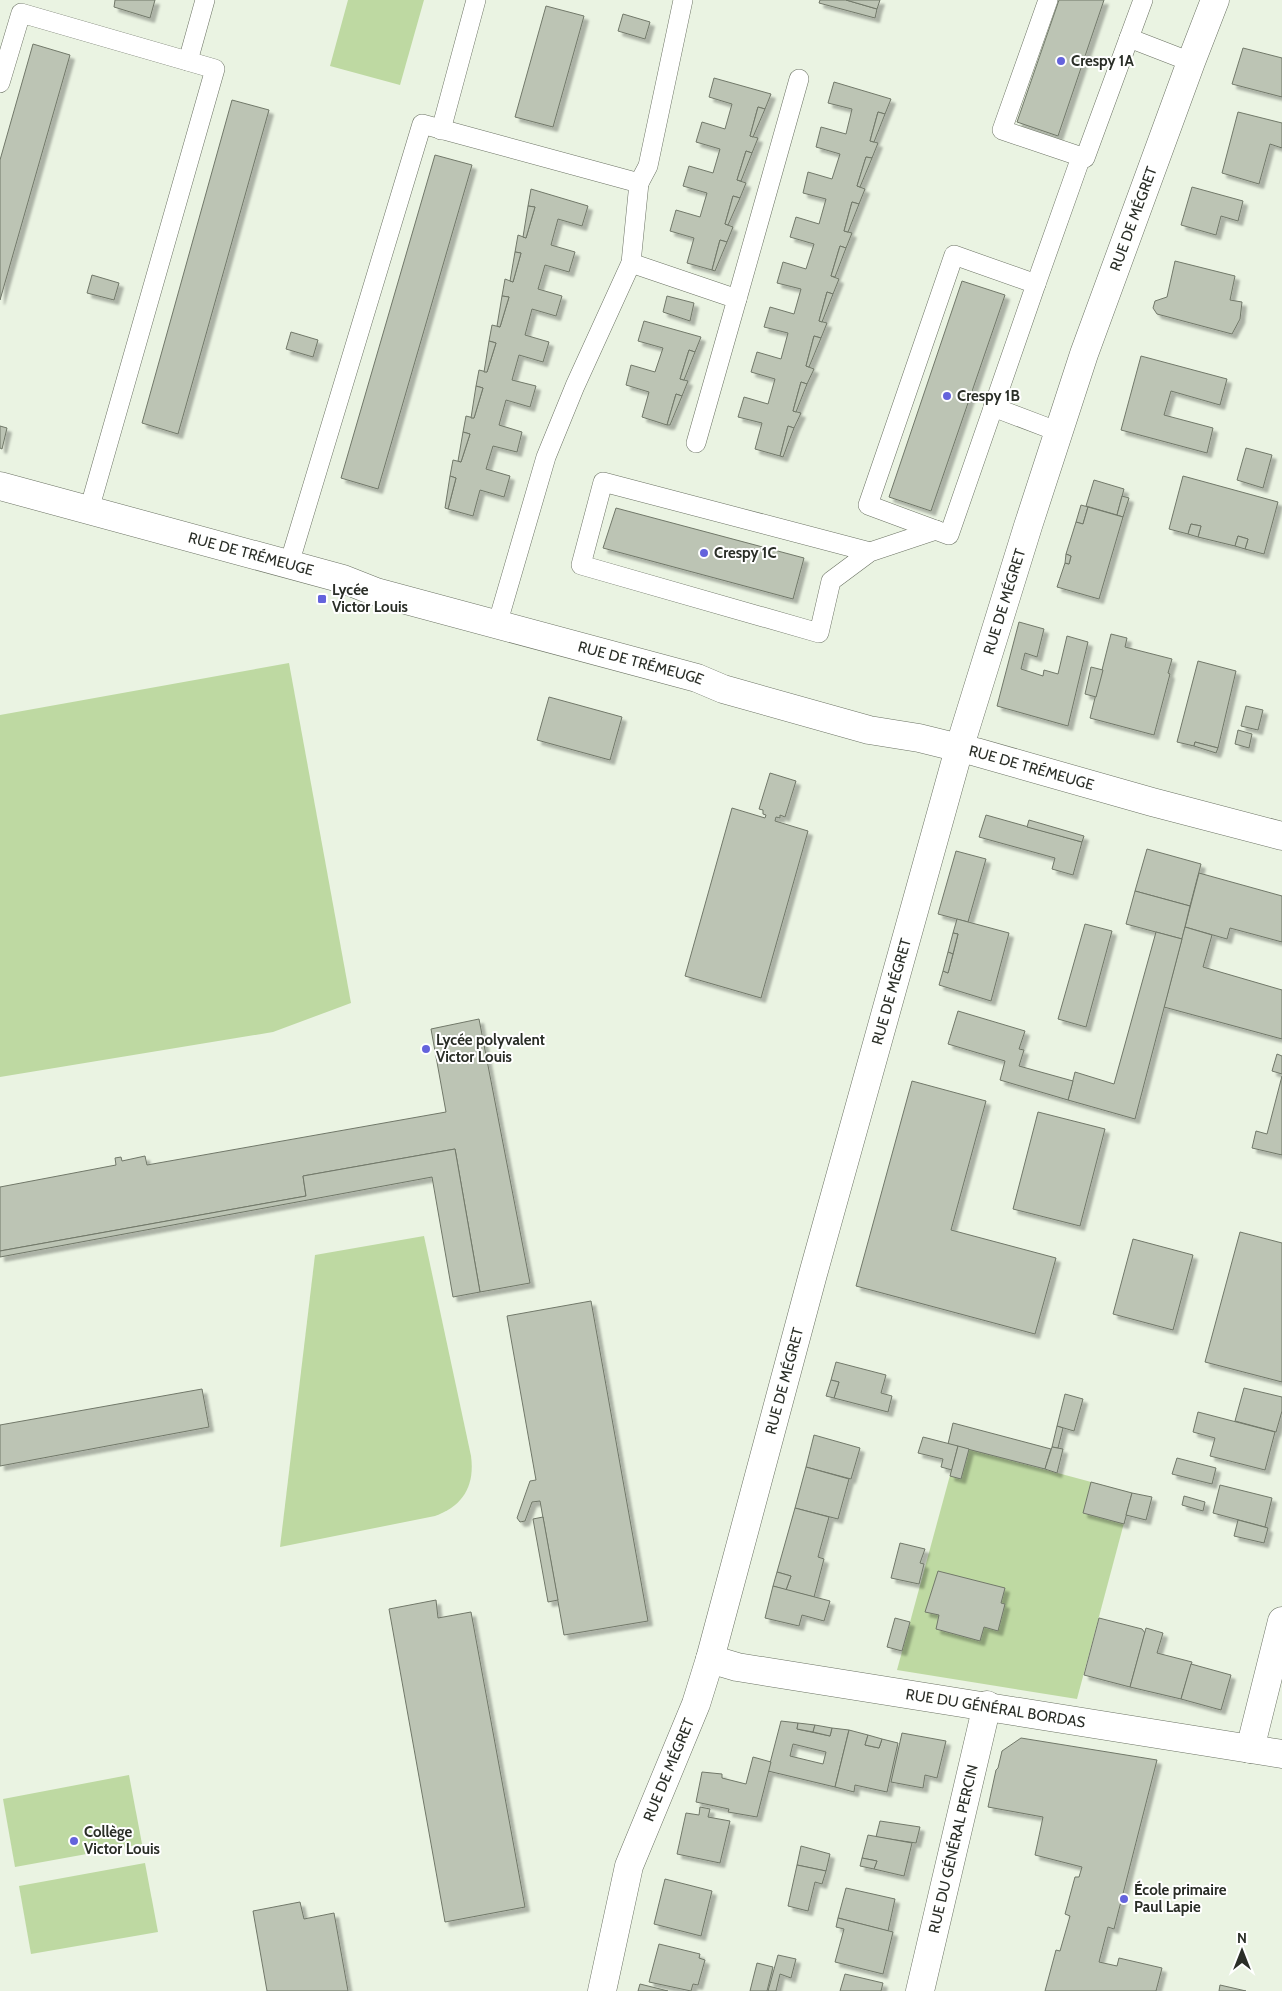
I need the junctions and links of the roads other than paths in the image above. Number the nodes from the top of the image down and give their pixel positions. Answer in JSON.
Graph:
{"nodes":[{"id":1,"x":205,"y":0,"type":"edge"},
{"id":2,"x":476,"y":0,"type":"edge"},
{"id":3,"x":683,"y":0,"type":"edge"},
{"id":4,"x":1048,"y":0,"type":"edge"},
{"id":5,"x":1143,"y":0,"type":"edge"},
{"id":6,"x":1216,"y":0,"type":"edge"},
{"id":7,"x":1129,"y":38,"type":"junction"},
{"id":8,"x":188,"y":61,"type":"junction"},
{"id":9,"x":1191,"y":62,"type":"junction"},
{"id":10,"x":800,"y":79,"type":"dead end"},
{"id":11,"x":0,"y":83,"type":"edge"},
{"id":12,"x":441,"y":130,"type":"junction"},
{"id":13,"x":1082,"y":157,"type":"junction"},
{"id":14,"x":639,"y":183,"type":"junction"},
{"id":15,"x":631,"y":264,"type":"junction"},
{"id":16,"x":1036,"y":284,"type":"junction"},
{"id":17,"x":737,"y":299,"type":"junction"},
{"id":18,"x":993,"y":407,"type":"junction"},
{"id":19,"x":1059,"y":432,"type":"junction"},
{"id":20,"x":696,"y":443,"type":"dead end"},
{"id":21,"x":0,"y":486,"type":"edge"},
{"id":22,"x":89,"y":510,"type":"junction"},
{"id":23,"x":936,"y":530,"type":"junction"},
{"id":24,"x":870,"y":552,"type":"junction"},
{"id":25,"x":289,"y":564,"type":"junction"},
{"id":26,"x":497,"y":625,"type":"junction"},
{"id":27,"x":959,"y":749,"type":"junction"},
{"id":28,"x":1282,"y":836,"type":"edge"},
{"id":29,"x":1282,"y":1621,"type":"edge"},
{"id":30,"x":710,"y":1658,"type":"junction"},
{"id":31,"x":987,"y":1705,"type":"junction"},
{"id":32,"x":1250,"y":1748,"type":"junction"},
{"id":33,"x":1282,"y":1754,"type":"edge"},
{"id":34,"x":602,"y":1991,"type":"edge"},
{"id":35,"x":920,"y":1991,"type":"edge"}],
"edges":[{"from":1,"to":8,"type":"lane"},
{"from":2,"to":12,"type":"lane"},
{"from":3,"to":14,"type":"lane"},
{"from":4,"to":13,"type":"lane"},
{"from":5,"to":7,"type":"lane"},
{"from":6,"to":9,"type":"street","name":"RUE DE MÉGRET"},
{"from":7,"to":9,"type":"lane"},
{"from":7,"to":13,"type":"lane"},
{"from":8,"to":11,"type":"lane"},
{"from":8,"to":22,"type":"lane"},
{"from":9,"to":19,"type":"street","name":"RUE DE MÉGRET"},
{"from":10,"to":17,"type":"lane"},
{"from":12,"to":14,"type":"lane"},
{"from":12,"to":25,"type":"lane"},
{"from":13,"to":16,"type":"lane"},
{"from":14,"to":15,"type":"lane"},
{"from":15,"to":17,"type":"lane"},
{"from":15,"to":26,"type":"lane"},
{"from":16,"to":18,"type":"lane"},
{"from":16,"to":23,"type":"lane"},
{"from":17,"to":20,"type":"lane"},
{"from":18,"to":19,"type":"lane"},
{"from":18,"to":23,"type":"lane"},
{"from":19,"to":27,"type":"street","name":"RUE DE MÉGRET"},
{"from":21,"to":22,"type":"street","name":"RUE DE TRÉMEUGE"},
{"from":22,"to":25,"type":"street","name":"RUE DE TRÉMEUGE"},
{"from":23,"to":24,"type":"lane"},
{"from":24,"to":24,"type":"lane"},
{"from":25,"to":26,"type":"street","name":"RUE DE TRÉMEUGE"},
{"from":26,"to":27,"type":"street","name":"RUE DE TRÉMEUGE"},
{"from":27,"to":28,"type":"street","name":"RUE DE TRÉMEUGE"},
{"from":27,"to":30,"type":"street","name":"RUE DE MÉGRET"},
{"from":29,"to":32,"type":"street"},
{"from":30,"to":31,"type":"street","name":"RUE DU GÉNÉRAL BORDAS"},
{"from":30,"to":34,"type":"street","name":"RUE DE MÉGRET"},
{"from":31,"to":32,"type":"street","name":"RUE DU GÉNÉRAL BORDAS"},
{"from":31,"to":35,"type":"street","name":"RUE DU GÉNÉRAL PERCIN"},
{"from":32,"to":33,"type":"street","name":"RUE DU GÉNÉRAL BORDAS"}]}
